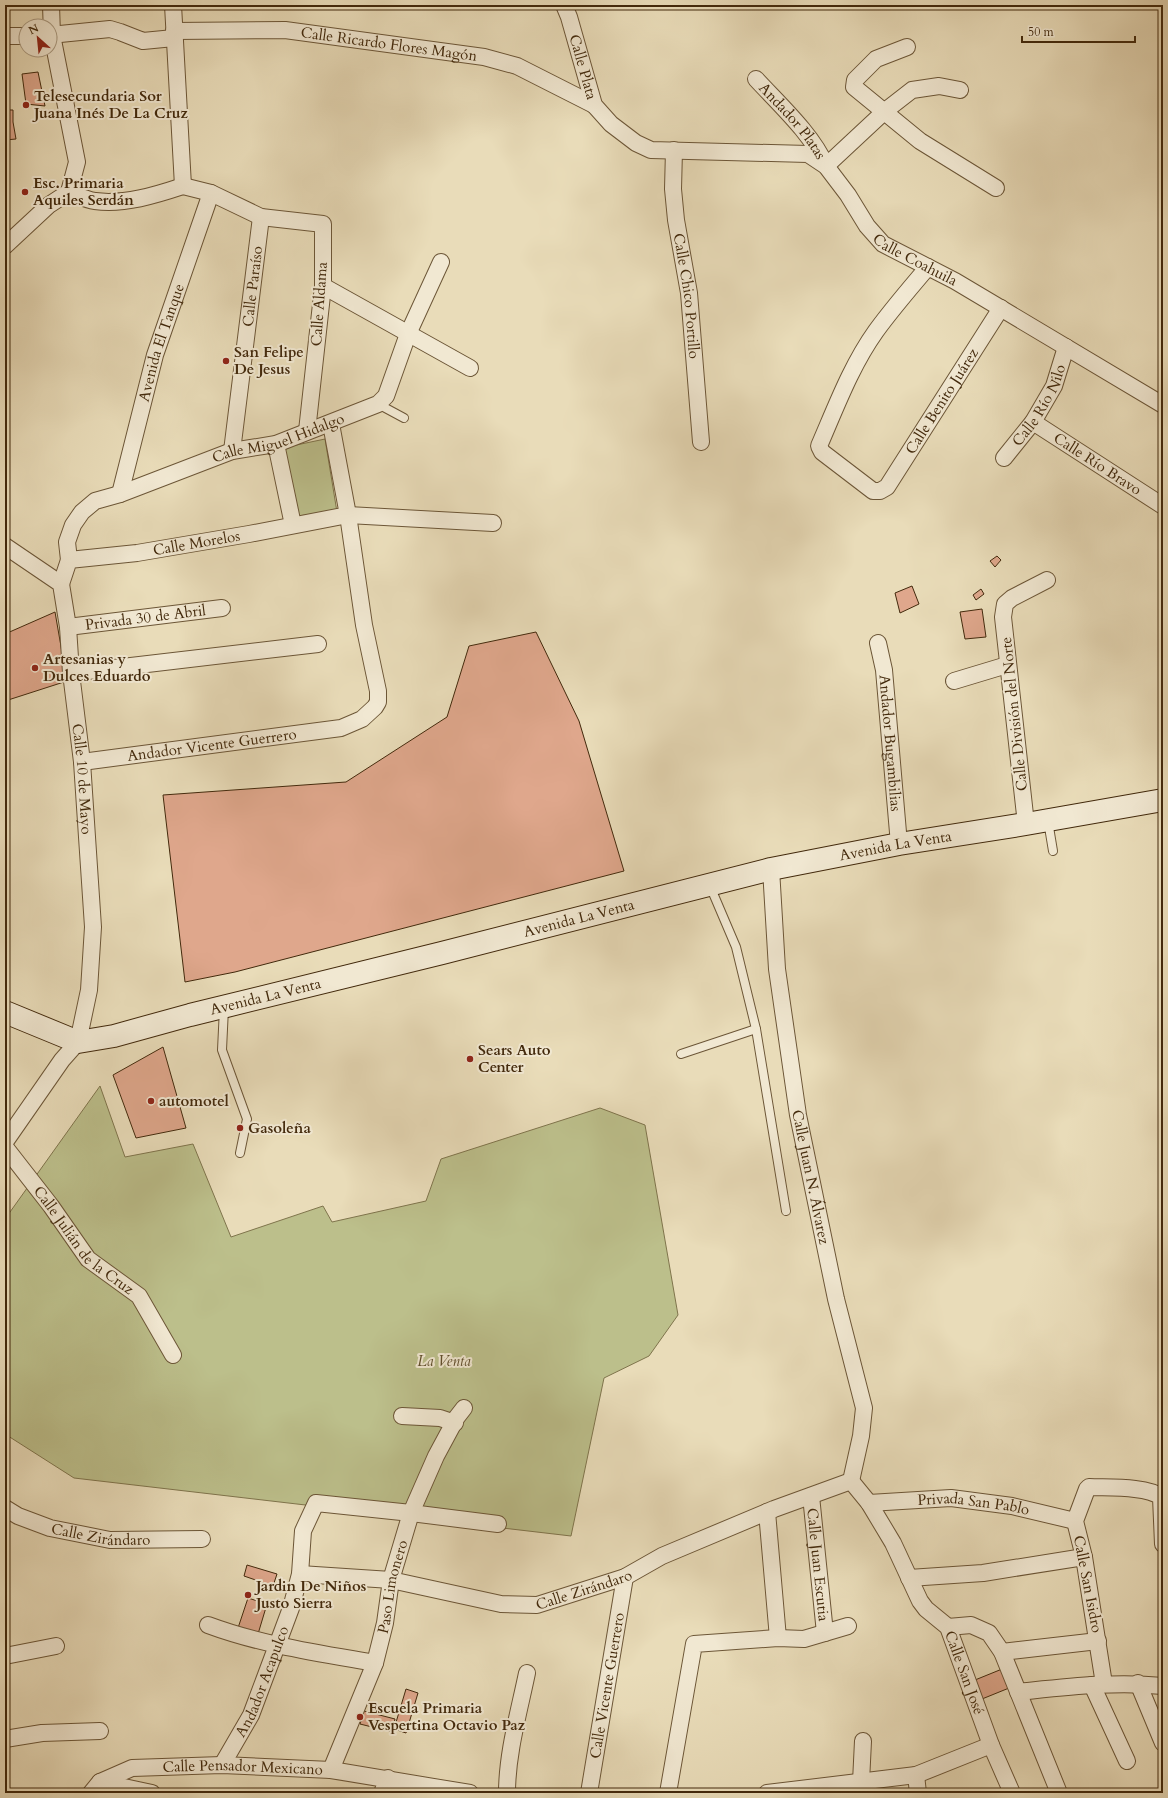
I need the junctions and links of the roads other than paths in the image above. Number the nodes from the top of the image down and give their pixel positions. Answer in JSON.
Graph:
{"nodes":[{"id":1,"x":51,"y":5,"type":"edge"},
{"id":2,"x":173,"y":5,"type":"edge"},
{"id":3,"x":564,"y":5,"type":"edge"},
{"id":4,"x":51,"y":18,"type":"edge"},
{"id":5,"x":58,"y":34,"type":"edge"},
{"id":6,"x":174,"y":34,"type":"junction"},
{"id":7,"x":5,"y":36,"type":"edge"},
{"id":8,"x":18,"y":36,"type":"edge"},
{"id":9,"x":907,"y":47,"type":"dead end"},
{"id":10,"x":56,"y":58,"type":"edge"},
{"id":11,"x":756,"y":79,"type":"dead end"},
{"id":12,"x":960,"y":90,"type":"dead end"},
{"id":13,"x":594,"y":105,"type":"junction"},
{"id":14,"x":885,"y":111,"type":"junction"},
{"id":15,"x":674,"y":150,"type":"junction"},
{"id":16,"x":826,"y":166,"type":"junction"},
{"id":17,"x":183,"y":186,"type":"junction"},
{"id":18,"x":996,"y":188,"type":"dead end"},
{"id":19,"x":69,"y":192,"type":"junction"},
{"id":20,"x":211,"y":194,"type":"junction"},
{"id":21,"x":261,"y":217,"type":"junction"},
{"id":22,"x":5,"y":246,"type":"edge"},
{"id":23,"x":441,"y":262,"type":"dead end"},
{"id":24,"x":928,"y":267,"type":"junction"},
{"id":25,"x":323,"y":286,"type":"junction"},
{"id":26,"x":1001,"y":308,"type":"junction"},
{"id":27,"x":408,"y":334,"type":"junction"},
{"id":28,"x":1066,"y":347,"type":"junction"},
{"id":29,"x":470,"y":368,"type":"dead end"},
{"id":30,"x":378,"y":404,"type":"junction"},
{"id":31,"x":1163,"y":405,"type":"edge"},
{"id":32,"x":404,"y":418,"type":"dead end"},
{"id":33,"x":1033,"y":422,"type":"junction"},
{"id":34,"x":331,"y":424,"type":"junction"},
{"id":35,"x":306,"y":431,"type":"junction"},
{"id":36,"x":701,"y":442,"type":"dead end"},
{"id":37,"x":276,"y":444,"type":"junction"},
{"id":38,"x":232,"y":451,"type":"junction"},
{"id":39,"x":1004,"y":458,"type":"dead end"},
{"id":40,"x":120,"y":494,"type":"junction"},
{"id":41,"x":1163,"y":506,"type":"edge"},
{"id":42,"x":348,"y":515,"type":"junction"},
{"id":43,"x":493,"y":524,"type":"dead end"},
{"id":44,"x":293,"y":525,"type":"junction"},
{"id":45,"x":5,"y":546,"type":"edge"},
{"id":46,"x":69,"y":560,"type":"junction"},
{"id":47,"x":1047,"y":580,"type":"dead end"},
{"id":48,"x":61,"y":584,"type":"junction"},
{"id":49,"x":222,"y":608,"type":"dead end"},
{"id":50,"x":68,"y":627,"type":"junction"},
{"id":51,"x":878,"y":643,"type":"dead end"},
{"id":52,"x":318,"y":644,"type":"dead end"},
{"id":53,"x":1008,"y":665,"type":"junction"},
{"id":54,"x":71,"y":673,"type":"junction"},
{"id":55,"x":954,"y":681,"type":"dead end"},
{"id":56,"x":82,"y":762,"type":"junction"},
{"id":57,"x":1163,"y":800,"type":"edge"},
{"id":58,"x":1048,"y":821,"type":"junction"},
{"id":59,"x":1026,"y":824,"type":"junction"},
{"id":60,"x":899,"y":844,"type":"junction"},
{"id":61,"x":1053,"y":851,"type":"dead end"},
{"id":62,"x":771,"y":869,"type":"junction"},
{"id":63,"x":709,"y":885,"type":"junction"},
{"id":64,"x":224,"y":1007,"type":"junction"},
{"id":65,"x":5,"y":1012,"type":"edge"},
{"id":66,"x":756,"y":1028,"type":"junction"},
{"id":67,"x":78,"y":1042,"type":"junction"},
{"id":68,"x":681,"y":1054,"type":"dead end"},
{"id":69,"x":5,"y":1142,"type":"edge"},
{"id":70,"x":5,"y":1147,"type":"edge"},
{"id":71,"x":240,"y":1153,"type":"dead end"},
{"id":72,"x":786,"y":1211,"type":"dead end"},
{"id":73,"x":173,"y":1355,"type":"dead end"},
{"id":74,"x":464,"y":1408,"type":"dead end"},
{"id":75,"x":402,"y":1416,"type":"dead end"},
{"id":76,"x":455,"y":1423,"type":"junction"},
{"id":77,"x":851,"y":1481,"type":"junction"},
{"id":78,"x":811,"y":1496,"type":"junction"},
{"id":79,"x":869,"y":1503,"type":"junction"},
{"id":80,"x":5,"y":1508,"type":"edge"},
{"id":81,"x":767,"y":1512,"type":"junction"},
{"id":82,"x":412,"y":1513,"type":"junction"},
{"id":83,"x":1163,"y":1513,"type":"edge"},
{"id":84,"x":1075,"y":1521,"type":"junction"},
{"id":85,"x":498,"y":1524,"type":"dead end"},
{"id":86,"x":202,"y":1539,"type":"dead end"},
{"id":87,"x":1163,"y":1544,"type":"edge"},
{"id":88,"x":1084,"y":1557,"type":"junction"},
{"id":89,"x":300,"y":1574,"type":"junction"},
{"id":90,"x":625,"y":1578,"type":"junction"},
{"id":91,"x":909,"y":1578,"type":"junction"},
{"id":92,"x":391,"y":1580,"type":"junction"},
{"id":93,"x":208,"y":1625,"type":"dead end"},
{"id":94,"x":848,"y":1626,"type":"dead end"},
{"id":95,"x":948,"y":1627,"type":"junction"},
{"id":96,"x":825,"y":1633,"type":"junction"},
{"id":97,"x":778,"y":1638,"type":"junction"},
{"id":98,"x":1098,"y":1641,"type":"junction"},
{"id":99,"x":56,"y":1646,"type":"dead end"},
{"id":100,"x":276,"y":1646,"type":"junction"},
{"id":101,"x":1002,"y":1652,"type":"junction"},
{"id":102,"x":5,"y":1656,"type":"edge"},
{"id":103,"x":375,"y":1663,"type":"junction"},
{"id":104,"x":527,"y":1673,"type":"dead end"},
{"id":105,"x":1138,"y":1683,"type":"junction"},
{"id":106,"x":1098,"y":1684,"type":"junction"},
{"id":107,"x":1163,"y":1686,"type":"edge"},
{"id":108,"x":1018,"y":1692,"type":"junction"},
{"id":109,"x":100,"y":1731,"type":"dead end"},
{"id":110,"x":5,"y":1739,"type":"edge"},
{"id":111,"x":864,"y":1741,"type":"dead end"},
{"id":112,"x":1163,"y":1743,"type":"edge"},
{"id":113,"x":991,"y":1744,"type":"junction"},
{"id":114,"x":1127,"y":1761,"type":"dead end"},
{"id":115,"x":222,"y":1765,"type":"junction"},
{"id":116,"x":331,"y":1770,"type":"junction"},
{"id":117,"x":916,"y":1775,"type":"junction"},
{"id":118,"x":388,"y":1778,"type":"junction"},
{"id":119,"x":862,"y":1782,"type":"junction"},
{"id":120,"x":96,"y":1787,"type":"edge"},
{"id":121,"x":835,"y":1789,"type":"edge"},
{"id":122,"x":152,"y":1793,"type":"edge"},
{"id":123,"x":382,"y":1793,"type":"edge"},
{"id":124,"x":470,"y":1793,"type":"edge"},
{"id":125,"x":508,"y":1793,"type":"edge"},
{"id":126,"x":589,"y":1793,"type":"edge"},
{"id":127,"x":668,"y":1793,"type":"edge"},
{"id":128,"x":767,"y":1793,"type":"edge"},
{"id":129,"x":918,"y":1793,"type":"edge"},
{"id":130,"x":1012,"y":1793,"type":"edge"},
{"id":131,"x":1059,"y":1793,"type":"edge"}],
"edges":[{"from":1,"to":4,"type":"street"},
{"from":2,"to":6,"type":"street"},
{"from":3,"to":13,"type":"street","name":"Calle Plata"},
{"from":5,"to":6,"type":"street","name":"Calle Ricardo Flores Magón"},
{"from":6,"to":13,"type":"street","name":"Calle Ricardo Flores Magón"},
{"from":6,"to":17,"type":"street"},
{"from":7,"to":8,"type":"street"},
{"from":9,"to":14,"type":"street"},
{"from":10,"to":19,"type":"street"},
{"from":11,"to":16,"type":"street","name":"Andador Platas"},
{"from":12,"to":14,"type":"street"},
{"from":13,"to":15,"type":"street","name":"Calle Plata"},
{"from":14,"to":16,"type":"street"},
{"from":14,"to":18,"type":"street"},
{"from":15,"to":16,"type":"street","name":"Calle Coahuila"},
{"from":15,"to":36,"type":"street","name":"Calle Chico Portillo"},
{"from":16,"to":24,"type":"street","name":"Calle Coahuila"},
{"from":17,"to":19,"type":"street"},
{"from":17,"to":20,"type":"street"},
{"from":19,"to":22,"type":"street"},
{"from":20,"to":21,"type":"street"},
{"from":20,"to":40,"type":"street","name":"Avenida El Tanque"},
{"from":21,"to":25,"type":"street","name":"Calle Aldama"},
{"from":21,"to":38,"type":"street","name":"Calle Paraíso"},
{"from":23,"to":27,"type":"street"},
{"from":24,"to":26,"type":"street","name":"Calle Coahuila"},
{"from":24,"to":26,"type":"street","name":"Calle Benito Juárez"},
{"from":25,"to":27,"type":"street"},
{"from":25,"to":35,"type":"street","name":"Calle Aldama"},
{"from":26,"to":28,"type":"street","name":"Calle Coahuila"},
{"from":27,"to":29,"type":"street"},
{"from":27,"to":30,"type":"street"},
{"from":28,"to":31,"type":"street","name":"Calle Coahuila"},
{"from":28,"to":33,"type":"street","name":"Calle Río Nilo"},
{"from":30,"to":32,"type":"lane"},
{"from":30,"to":34,"type":"street","name":"Calle Miguel Hidalgo"},
{"from":33,"to":39,"type":"street","name":"Calle Río Nilo"},
{"from":33,"to":41,"type":"street","name":"Calle Río Bravo"},
{"from":34,"to":35,"type":"street","name":"Calle Miguel Hidalgo"},
{"from":34,"to":42,"type":"street"},
{"from":35,"to":37,"type":"street","name":"Calle Miguel Hidalgo"},
{"from":37,"to":38,"type":"street","name":"Calle Miguel Hidalgo"},
{"from":37,"to":44,"type":"street"},
{"from":38,"to":40,"type":"street","name":"Calle Miguel Hidalgo"},
{"from":40,"to":46,"type":"street","name":"Calle Miguel Hidalgo"},
{"from":42,"to":43,"type":"street","name":"Calle Morelos"},
{"from":42,"to":44,"type":"street","name":"Calle Morelos"},
{"from":42,"to":56,"type":"street","name":"Andador Vicente Guerrero"},
{"from":44,"to":46,"type":"street","name":"Calle Morelos"},
{"from":45,"to":48,"type":"street"},
{"from":46,"to":48,"type":"street"},
{"from":47,"to":53,"type":"street","name":"Calle División del Norte"},
{"from":48,"to":50,"type":"street","name":"Calle 10 de Mayo"},
{"from":49,"to":50,"type":"street","name":"Privada 30 de Abril"},
{"from":50,"to":54,"type":"street","name":"Calle 10 de Mayo"},
{"from":51,"to":60,"type":"street","name":"Andador Bugambilias"},
{"from":52,"to":54,"type":"street"},
{"from":53,"to":55,"type":"street"},
{"from":53,"to":59,"type":"street","name":"Calle División del Norte"},
{"from":54,"to":56,"type":"street","name":"Calle 10 de Mayo"},
{"from":56,"to":67,"type":"street","name":"Calle 10 de Mayo"},
{"from":57,"to":58,"type":"main road","name":"Avenida La Venta"},
{"from":58,"to":59,"type":"main road","name":"Avenida La Venta"},
{"from":58,"to":61,"type":"lane"},
{"from":59,"to":60,"type":"main road","name":"Avenida La Venta"},
{"from":60,"to":62,"type":"main road","name":"Avenida La Venta"},
{"from":62,"to":63,"type":"main road","name":"Avenida La Venta"},
{"from":62,"to":77,"type":"street","name":"Calle Juan N. Álvarez"},
{"from":63,"to":64,"type":"main road","name":"Avenida La Venta"},
{"from":63,"to":66,"type":"lane"},
{"from":64,"to":67,"type":"main road","name":"Avenida La Venta"},
{"from":64,"to":71,"type":"lane"},
{"from":65,"to":67,"type":"main road"},
{"from":66,"to":68,"type":"lane"},
{"from":66,"to":72,"type":"lane"},
{"from":67,"to":69,"type":"street"},
{"from":70,"to":73,"type":"street","name":"Calle Julián de la Cruz"},
{"from":74,"to":76,"type":"street","name":"Paso Limonero"},
{"from":75,"to":76,"type":"street"},
{"from":76,"to":82,"type":"street","name":"Paso Limonero"},
{"from":77,"to":78,"type":"street","name":"Calle Zirándaro"},
{"from":77,"to":79,"type":"street","name":"Calle San José"},
{"from":78,"to":81,"type":"street","name":"Calle Zirándaro"},
{"from":78,"to":96,"type":"street","name":"Calle Juan Escutia"},
{"from":79,"to":84,"type":"street","name":"Privada San Pablo"},
{"from":79,"to":91,"type":"street","name":"Calle San José"},
{"from":80,"to":86,"type":"street","name":"Calle Zirándaro"},
{"from":81,"to":90,"type":"street","name":"Calle Zirándaro"},
{"from":81,"to":97,"type":"street"},
{"from":82,"to":85,"type":"street"},
{"from":82,"to":89,"type":"street","name":"Andador Acapulco"},
{"from":82,"to":92,"type":"street","name":"Paso Limonero"},
{"from":83,"to":84,"type":"street","name":"Calle San Isidro"},
{"from":83,"to":87,"type":"street"},
{"from":84,"to":88,"type":"street","name":"Calle San Isidro"},
{"from":88,"to":91,"type":"street"},
{"from":88,"to":98,"type":"street","name":"Calle San Isidro"},
{"from":89,"to":92,"type":"street","name":"Calle Zirándaro"},
{"from":89,"to":100,"type":"street","name":"Andador Acapulco"},
{"from":90,"to":92,"type":"street","name":"Calle Zirándaro"},
{"from":90,"to":126,"type":"street","name":"Calle Vicente Guerrero"},
{"from":91,"to":95,"type":"street","name":"Calle San José"},
{"from":92,"to":103,"type":"street","name":"Paso Limonero"},
{"from":93,"to":100,"type":"street"},
{"from":94,"to":96,"type":"street"},
{"from":95,"to":101,"type":"street"},
{"from":95,"to":113,"type":"street","name":"Calle San José"},
{"from":96,"to":97,"type":"street"},
{"from":97,"to":127,"type":"street"},
{"from":98,"to":101,"type":"street"},
{"from":98,"to":106,"type":"street","name":"Calle San Isidro"},
{"from":99,"to":102,"type":"street"},
{"from":100,"to":103,"type":"street"},
{"from":100,"to":115,"type":"street","name":"Andador Acapulco"},
{"from":101,"to":108,"type":"street"},
{"from":103,"to":116,"type":"street","name":"Paso Limonero"},
{"from":104,"to":125,"type":"street"},
{"from":105,"to":106,"type":"street"},
{"from":105,"to":107,"type":"street"},
{"from":105,"to":112,"type":"street"},
{"from":106,"to":108,"type":"street"},
{"from":106,"to":114,"type":"street","name":"Calle San Isidro"},
{"from":108,"to":131,"type":"street"},
{"from":109,"to":110,"type":"street"},
{"from":111,"to":119,"type":"street"},
{"from":113,"to":117,"type":"street"},
{"from":113,"to":130,"type":"street","name":"Calle San José"},
{"from":115,"to":116,"type":"street","name":"Calle Pensador Mexicano"},
{"from":115,"to":120,"type":"street","name":"Calle Pensador Mexicano"},
{"from":116,"to":118,"type":"street","name":"Calle Pensador Mexicano"},
{"from":117,"to":119,"type":"street"},
{"from":117,"to":129,"type":"street"},
{"from":118,"to":123,"type":"street"},
{"from":118,"to":124,"type":"street","name":"Calle Pensador Mexicano"},
{"from":119,"to":121,"type":"street"},
{"from":120,"to":122,"type":"street"},
{"from":121,"to":128,"type":"street"}]}
